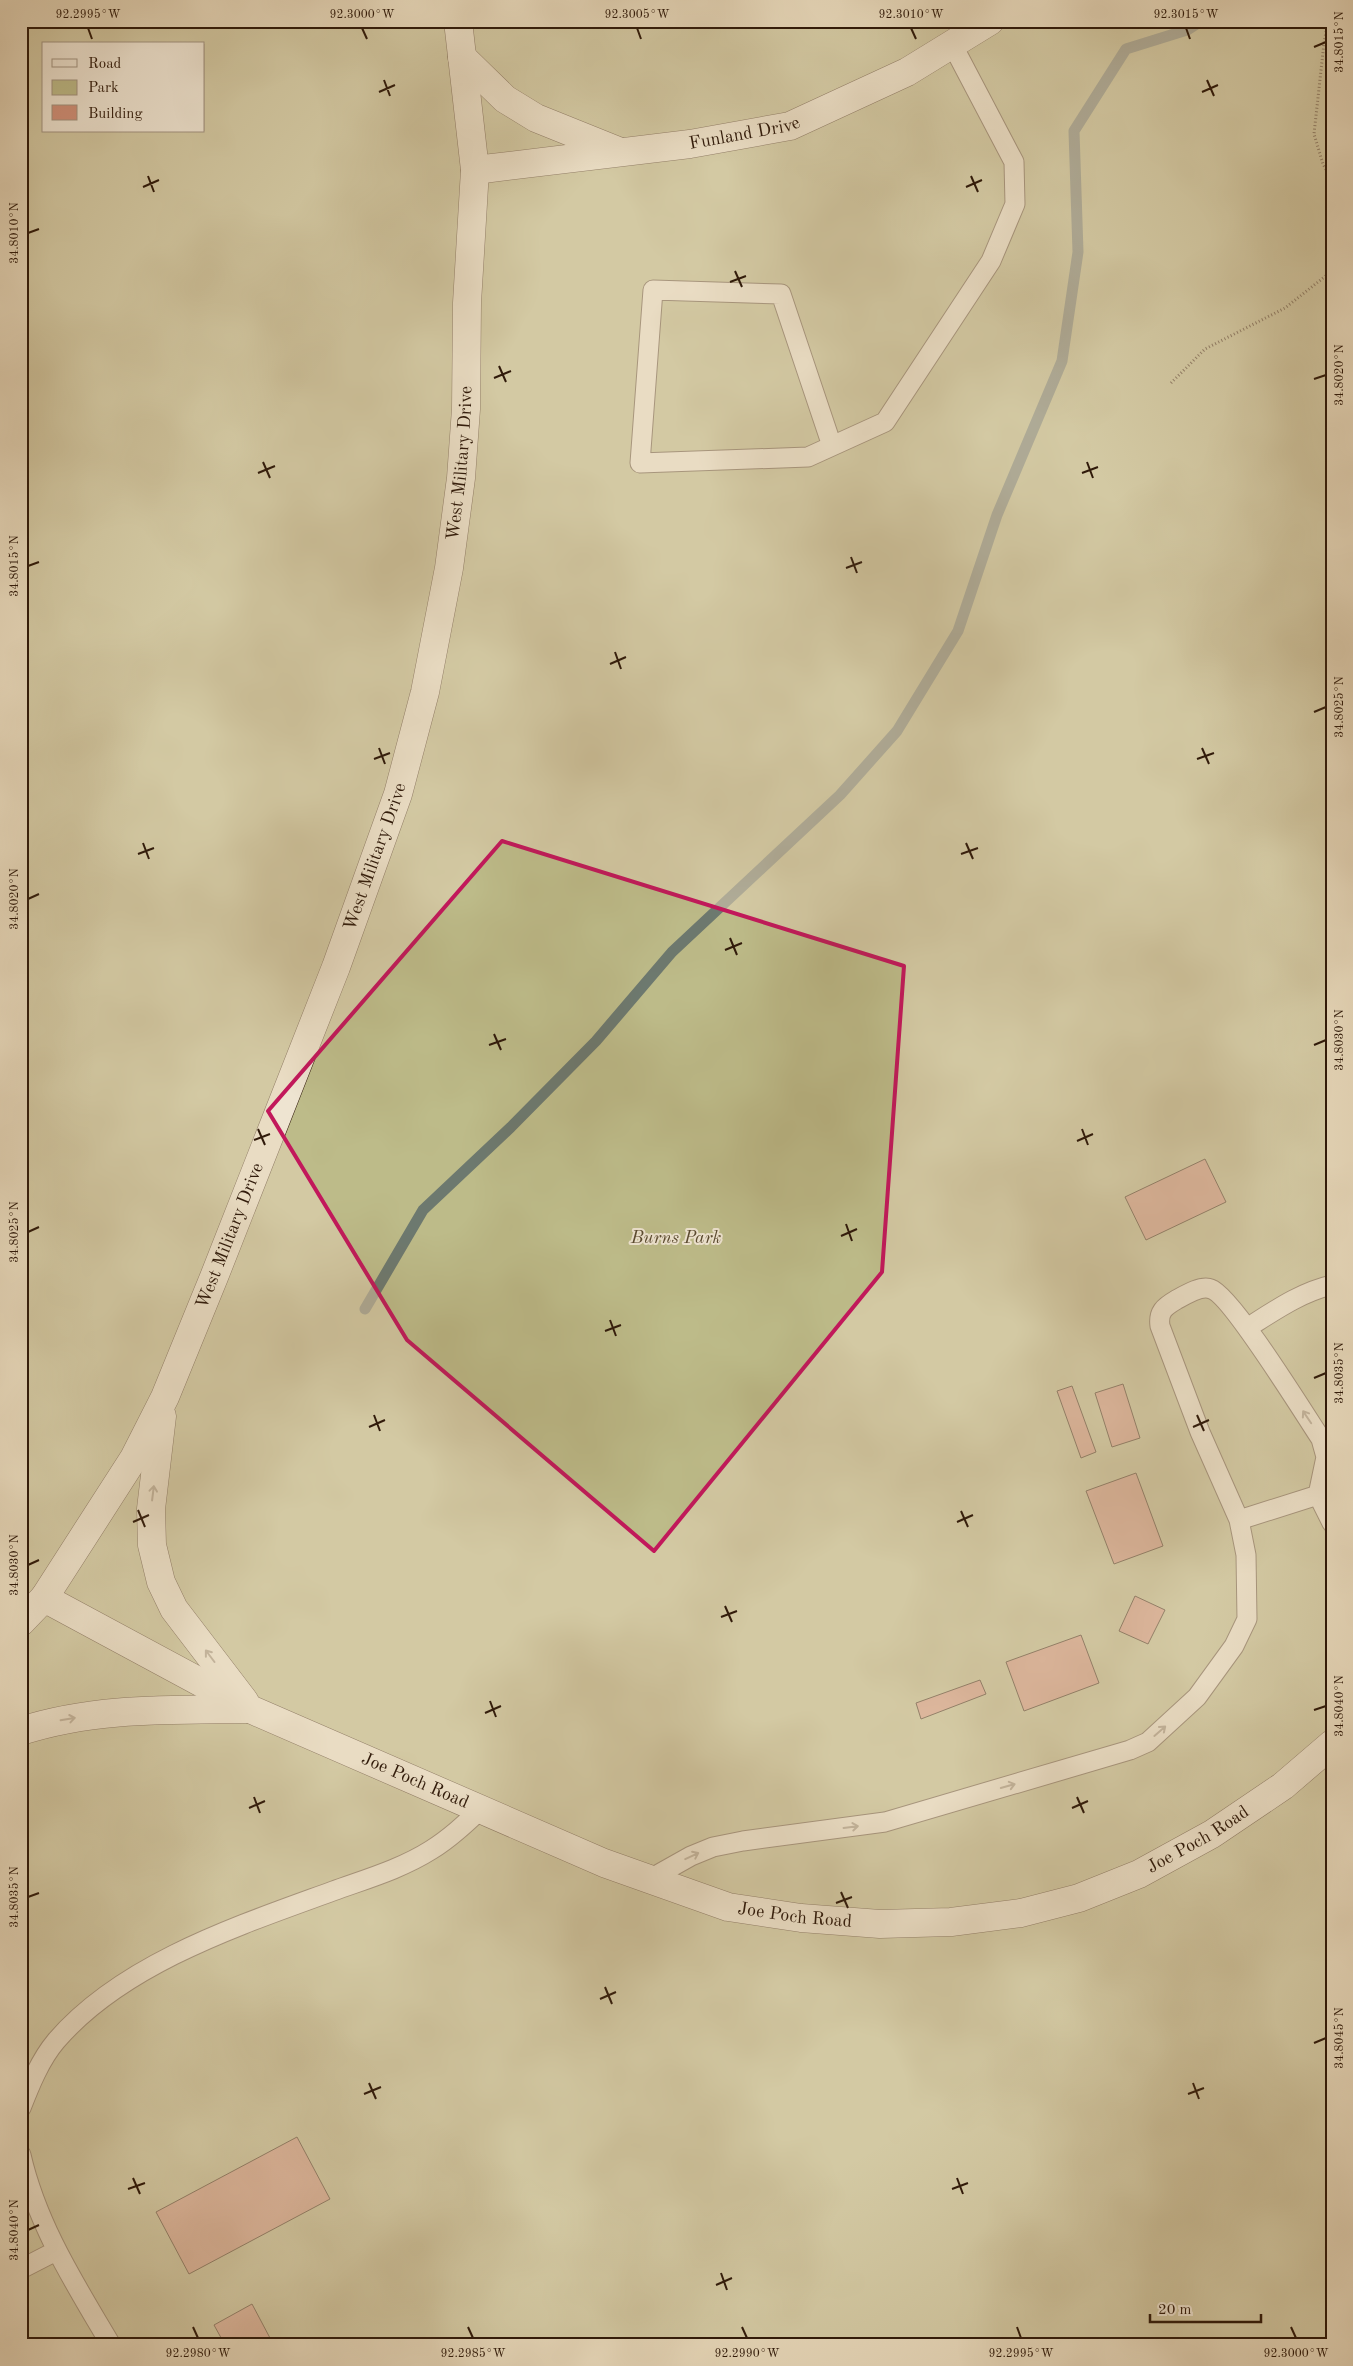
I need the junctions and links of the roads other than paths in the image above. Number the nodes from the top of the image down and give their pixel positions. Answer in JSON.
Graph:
{"nodes":[{"id":1,"x":458,"y":21,"type":"edge"},
{"id":2,"x":990,"y":21,"type":"edge"},
{"id":3,"x":952,"y":44,"type":"junction"},
{"id":4,"x":462,"y":57,"type":"junction"},
{"id":5,"x":622,"y":152,"type":"junction"},
{"id":6,"x":475,"y":170,"type":"junction"},
{"id":7,"x":832,"y":446,"type":"junction"},
{"id":8,"x":1332,"y":1285,"type":"edge"},
{"id":9,"x":1247,"y":1328,"type":"junction"},
{"id":10,"x":165,"y":1397,"type":"junction"},
{"id":11,"x":1318,"y":1495,"type":"junction"},
{"id":12,"x":1239,"y":1520,"type":"junction"},
{"id":13,"x":1332,"y":1523,"type":"edge"},
{"id":14,"x":44,"y":1598,"type":"junction"},
{"id":15,"x":21,"y":1622,"type":"edge"},
{"id":16,"x":250,"y":1709,"type":"junction"},
{"id":17,"x":21,"y":1731,"type":"edge"},
{"id":18,"x":1332,"y":1744,"type":"edge"},
{"id":19,"x":480,"y":1810,"type":"junction"},
{"id":20,"x":650,"y":1880,"type":"junction"},
{"id":21,"x":21,"y":2108,"type":"edge"},
{"id":22,"x":21,"y":2155,"type":"edge"},
{"id":23,"x":56,"y":2251,"type":"junction"},
{"id":24,"x":21,"y":2269,"type":"edge"},
{"id":25,"x":111,"y":2345,"type":"edge"}],
"edges":[{"from":1,"to":4,"type":"street","name":"West Military Drive"},
{"from":2,"to":3,"type":"street","name":"Funland Drive"},
{"from":3,"to":5,"type":"street","name":"Funland Drive"},
{"from":3,"to":7,"type":"lane"},
{"from":4,"to":5,"type":"street"},
{"from":4,"to":6,"type":"street","name":"West Military Drive"},
{"from":5,"to":6,"type":"street","name":"Funland Drive"},
{"from":6,"to":10,"type":"street","name":"West Military Drive"},
{"from":7,"to":7,"type":"lane"},
{"from":8,"to":9,"type":"lane"},
{"from":11,"to":9,"type":"lane","one_way":true},
{"from":9,"to":12,"type":"lane"},
{"from":10,"to":14,"type":"street","name":"West Military Drive"},
{"from":16,"to":10,"type":"street","name":"Joe Poch Road","one_way":true},
{"from":11,"to":12,"type":"lane"},
{"from":11,"to":13,"type":"lane"},
{"from":20,"to":12,"type":"lane","one_way":true},
{"from":14,"to":15,"type":"street","name":"West Military Drive"},
{"from":14,"to":16,"type":"street","name":"Joe Poch Road"},
{"from":17,"to":16,"type":"street","name":"Joe Poch Road","one_way":true},
{"from":16,"to":19,"type":"street","name":"Joe Poch Road"},
{"from":18,"to":20,"type":"street","name":"Joe Poch Road"},
{"from":19,"to":20,"type":"street","name":"Joe Poch Road"},
{"from":19,"to":21,"type":"lane"},
{"from":22,"to":23,"type":"lane"},
{"from":23,"to":24,"type":"lane"},
{"from":23,"to":25,"type":"lane"}]}
